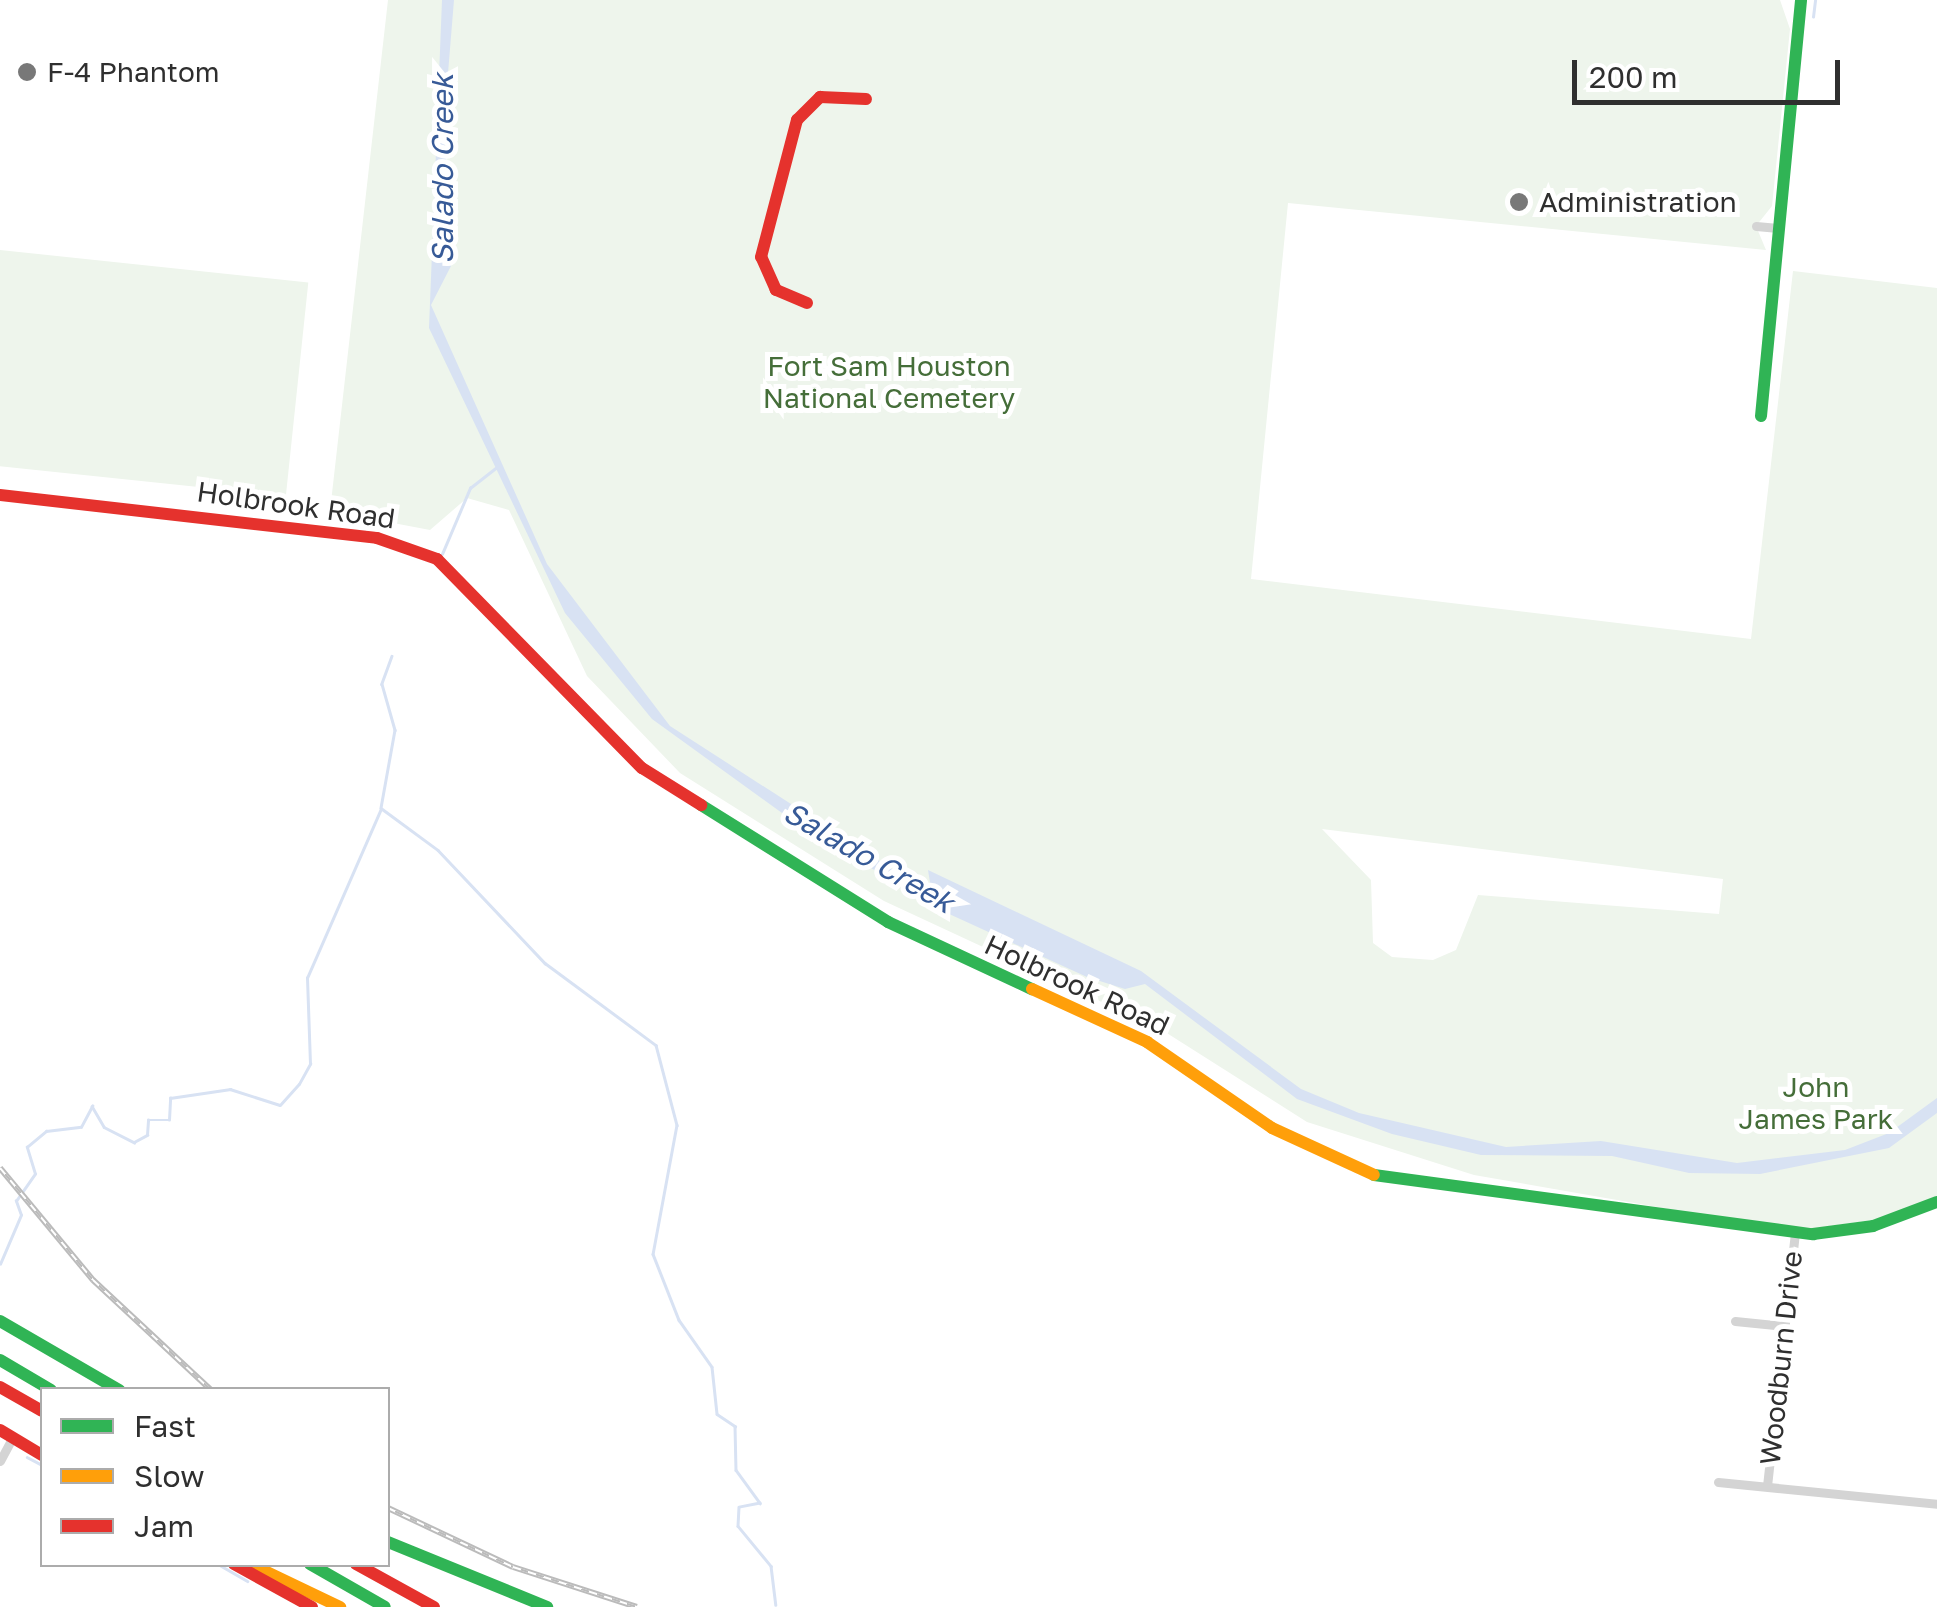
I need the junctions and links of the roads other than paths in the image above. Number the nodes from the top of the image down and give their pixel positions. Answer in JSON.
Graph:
{"nodes":[{"id":1,"x":1801,"y":0,"type":"edge"},
{"id":2,"x":866,"y":99,"type":"dead end"},
{"id":3,"x":1756,"y":226,"type":"dead end"},
{"id":4,"x":1778,"y":228,"type":"junction"},
{"id":5,"x":807,"y":303,"type":"dead end"},
{"id":6,"x":1761,"y":416,"type":"dead end"},
{"id":7,"x":0,"y":495,"type":"edge"},
{"id":8,"x":1937,"y":1202,"type":"edge"},
{"id":9,"x":1795,"y":1230,"type":"junction"},
{"id":10,"x":0,"y":1321,"type":"edge"},
{"id":11,"x":1735,"y":1321,"type":"dead end"},
{"id":12,"x":1783,"y":1326,"type":"junction"},
{"id":13,"x":0,"y":1360,"type":"edge"},
{"id":14,"x":0,"y":1387,"type":"edge"},
{"id":15,"x":46,"y":1387,"type":"edge"},
{"id":16,"x":114,"y":1387,"type":"edge"},
{"id":17,"x":40,"y":1410,"type":"edge"},
{"id":18,"x":6,"y":1434,"type":"edge"},
{"id":19,"x":40,"y":1453,"type":"edge"},
{"id":20,"x":0,"y":1461,"type":"edge"},
{"id":21,"x":1718,"y":1482,"type":"dead end"},
{"id":22,"x":1767,"y":1486,"type":"junction"},
{"id":23,"x":1937,"y":1504,"type":"edge"},
{"id":24,"x":390,"y":1543,"type":"edge"},
{"id":25,"x":239,"y":1567,"type":"edge"},
{"id":26,"x":256,"y":1567,"type":"edge"},
{"id":27,"x":315,"y":1567,"type":"edge"},
{"id":28,"x":361,"y":1567,"type":"edge"},
{"id":29,"x":374,"y":1567,"type":"edge"},
{"id":30,"x":390,"y":1583,"type":"junction"},
{"id":31,"x":312,"y":1607,"type":"edge"},
{"id":32,"x":340,"y":1607,"type":"edge"},
{"id":33,"x":385,"y":1607,"type":"edge"},
{"id":34,"x":434,"y":1607,"type":"edge"},
{"id":35,"x":546,"y":1607,"type":"edge"}],
"edges":[{"from":1,"to":4,"type":"main road"},
{"from":2,"to":5,"type":"main road"},
{"from":3,"to":4,"type":"street"},
{"from":4,"to":6,"type":"main road"},
{"from":7,"to":9,"type":"main road","name":"Holbrook Road"},
{"from":8,"to":9,"type":"main road","name":"Holbrook Road"},
{"from":9,"to":12,"type":"street","name":"Woodburn Drive"},
{"from":10,"to":16,"type":"main road"},
{"from":11,"to":12,"type":"street"},
{"from":12,"to":22,"type":"street","name":"Woodburn Drive"},
{"from":13,"to":15,"type":"main road"},
{"from":14,"to":17,"type":"main road"},
{"from":18,"to":19,"type":"main road"},
{"from":18,"to":20,"type":"street"},
{"from":21,"to":22,"type":"street"},
{"from":22,"to":23,"type":"street"},
{"from":24,"to":35,"type":"main road"},
{"from":25,"to":31,"type":"main road"},
{"from":26,"to":32,"type":"main road"},
{"from":27,"to":33,"type":"main road"},
{"from":28,"to":30,"type":"main road"},
{"from":29,"to":30,"type":"main road"},
{"from":30,"to":34,"type":"main road"}]}
